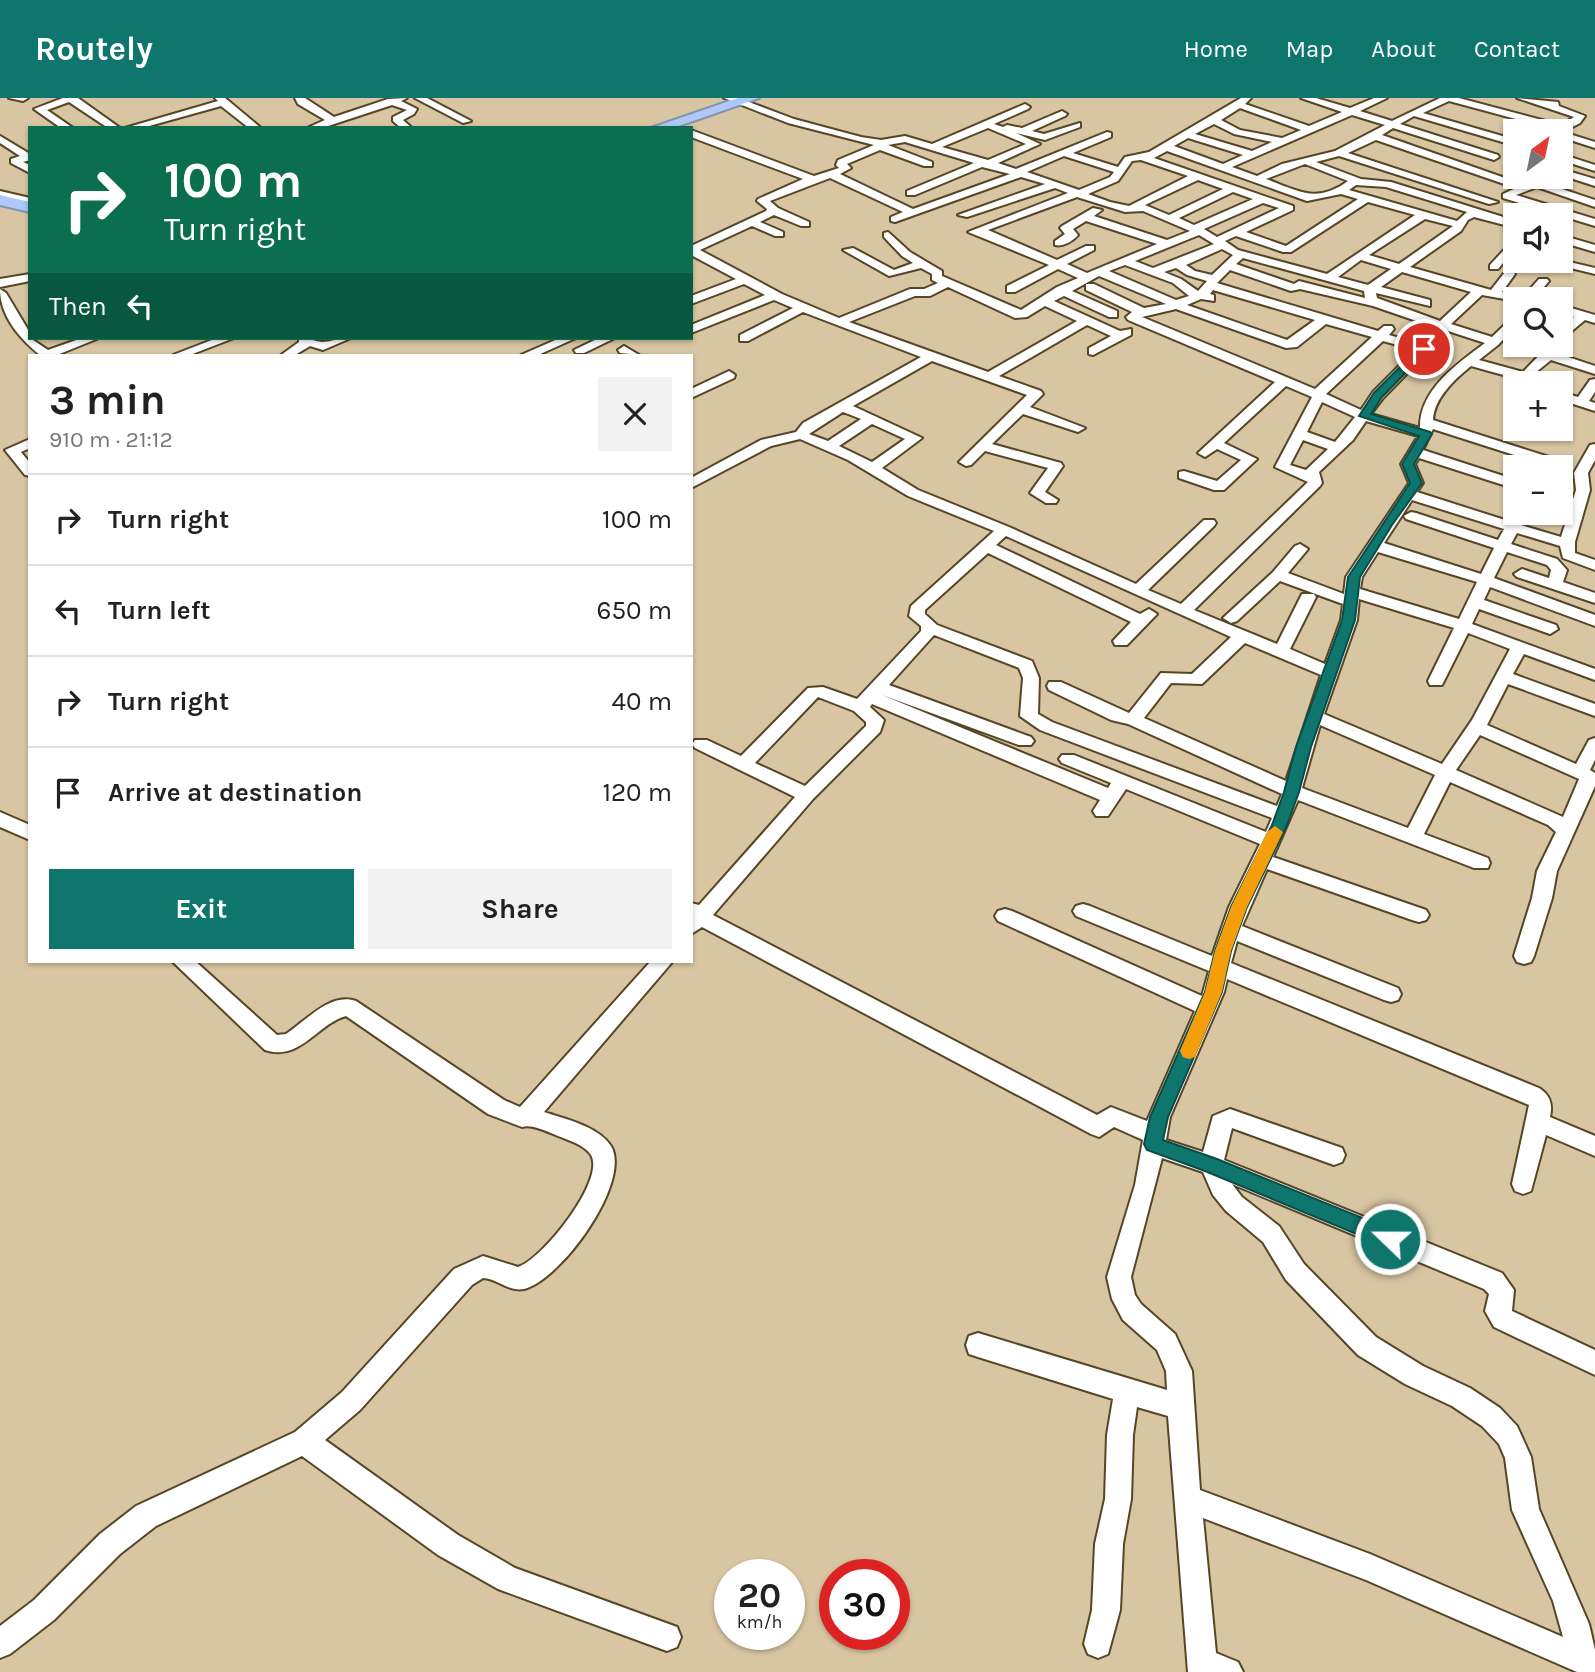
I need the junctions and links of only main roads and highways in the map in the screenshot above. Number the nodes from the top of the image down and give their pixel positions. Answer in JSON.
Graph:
{"nodes":[{"id":1,"x":762,"y":98,"type":"edge"},
{"id":2,"x":740,"y":101,"type":"edge"},
{"id":3,"x":664,"y":126,"type":"edge"},
{"id":4,"x":678,"y":126,"type":"edge"},
{"id":5,"x":0,"y":200,"type":"edge"},
{"id":6,"x":0,"y":206,"type":"edge"},
{"id":7,"x":28,"y":207,"type":"edge"},
{"id":8,"x":28,"y":213,"type":"edge"}],
"edges":[{"from":1,"to":2,"type":"highway"},
{"from":2,"to":3,"type":"highway"},
{"from":2,"to":4,"type":"highway"},
{"from":5,"to":7,"type":"highway"},
{"from":6,"to":8,"type":"highway"}]}
